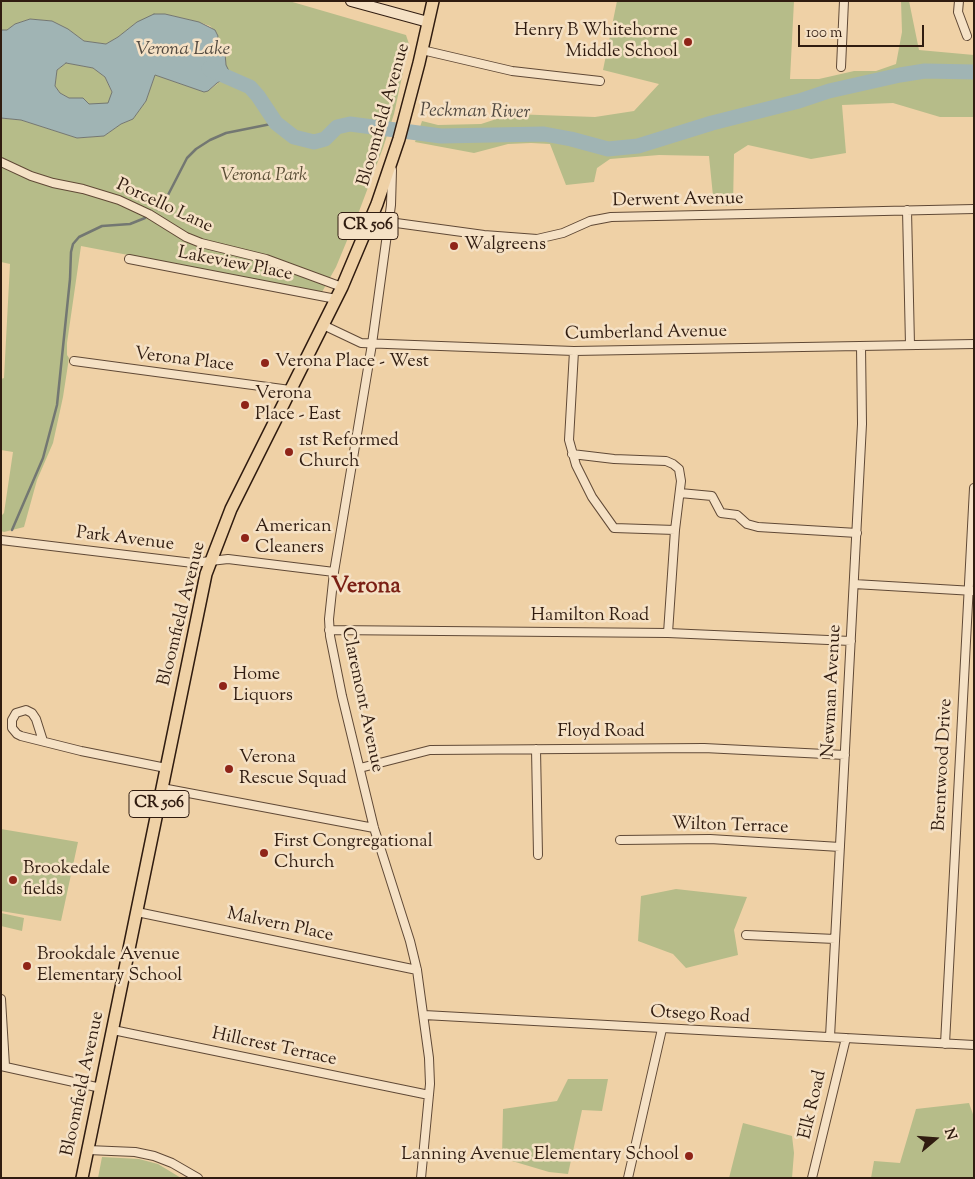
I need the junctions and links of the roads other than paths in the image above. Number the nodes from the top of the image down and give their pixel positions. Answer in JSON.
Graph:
{"nodes":[{"id":1,"x":351,"y":1,"type":"edge"},
{"id":2,"x":433,"y":1,"type":"edge"},
{"id":3,"x":844,"y":1,"type":"edge"},
{"id":4,"x":958,"y":1,"type":"edge"},
{"id":5,"x":428,"y":22,"type":"junction"},
{"id":6,"x":967,"y":36,"type":"dead end"},
{"id":7,"x":422,"y":50,"type":"junction"},
{"id":8,"x":841,"y":67,"type":"dead end"},
{"id":9,"x":600,"y":81,"type":"dead end"},
{"id":10,"x":1,"y":162,"type":"edge"},
{"id":11,"x":392,"y":164,"type":"junction"},
{"id":12,"x":974,"y":209,"type":"edge"},
{"id":13,"x":907,"y":210,"type":"junction"},
{"id":14,"x":389,"y":222,"type":"junction"},
{"id":15,"x":129,"y":260,"type":"dead end"},
{"id":16,"x":342,"y":287,"type":"junction"},
{"id":17,"x":336,"y":299,"type":"junction"},
{"id":18,"x":323,"y":325,"type":"junction"},
{"id":19,"x":372,"y":344,"type":"junction"},
{"id":20,"x":910,"y":344,"type":"junction"},
{"id":21,"x":974,"y":344,"type":"edge"},
{"id":22,"x":861,"y":346,"type":"junction"},
{"id":23,"x":574,"y":351,"type":"junction"},
{"id":24,"x":74,"y":361,"type":"dead end"},
{"id":25,"x":290,"y":390,"type":"junction"},
{"id":26,"x":572,"y":454,"type":"junction"},
{"id":27,"x":974,"y":488,"type":"edge"},
{"id":28,"x":680,"y":493,"type":"junction"},
{"id":29,"x":675,"y":530,"type":"junction"},
{"id":30,"x":857,"y":533,"type":"junction"},
{"id":31,"x":1,"y":540,"type":"edge"},
{"id":32,"x":210,"y":561,"type":"junction"},
{"id":33,"x":334,"y":572,"type":"junction"},
{"id":34,"x":854,"y":584,"type":"junction"},
{"id":35,"x":971,"y":590,"type":"edge"},
{"id":36,"x":329,"y":630,"type":"junction"},
{"id":37,"x":668,"y":633,"type":"junction"},
{"id":38,"x":851,"y":641,"type":"junction"},
{"id":39,"x":43,"y":741,"type":"junction"},
{"id":40,"x":536,"y":749,"type":"junction"},
{"id":41,"x":845,"y":755,"type":"junction"},
{"id":42,"x":166,"y":768,"type":"junction"},
{"id":43,"x":360,"y":768,"type":"junction"},
{"id":44,"x":162,"y":788,"type":"junction"},
{"id":45,"x":374,"y":828,"type":"junction"},
{"id":46,"x":620,"y":840,"type":"dead end"},
{"id":47,"x":840,"y":847,"type":"junction"},
{"id":48,"x":538,"y":855,"type":"dead end"},
{"id":49,"x":137,"y":912,"type":"junction"},
{"id":50,"x":746,"y":936,"type":"dead end"},
{"id":51,"x":835,"y":939,"type":"junction"},
{"id":52,"x":417,"y":970,"type":"junction"},
{"id":53,"x":1,"y":999,"type":"edge"},
{"id":54,"x":424,"y":1015,"type":"junction"},
{"id":55,"x":662,"y":1029,"type":"junction"},
{"id":56,"x":113,"y":1030,"type":"junction"},
{"id":57,"x":830,"y":1037,"type":"junction"},
{"id":58,"x":846,"y":1038,"type":"junction"},
{"id":59,"x":945,"y":1044,"type":"junction"},
{"id":60,"x":974,"y":1045,"type":"edge"},
{"id":61,"x":3,"y":1066,"type":"edge"},
{"id":62,"x":101,"y":1088,"type":"junction"},
{"id":63,"x":429,"y":1096,"type":"junction"},
{"id":64,"x":88,"y":1150,"type":"junction"},
{"id":65,"x":82,"y":1178,"type":"edge"},
{"id":66,"x":198,"y":1178,"type":"edge"},
{"id":67,"x":421,"y":1178,"type":"edge"},
{"id":68,"x":628,"y":1178,"type":"edge"},
{"id":69,"x":812,"y":1178,"type":"edge"}],
"edges":[{"from":1,"to":5,"type":"main road"},
{"from":2,"to":5,"type":"main road","name":"Bloomfield Avenue","number":"CR 506"},
{"from":3,"to":8,"type":"street"},
{"from":4,"to":6,"type":"street"},
{"from":5,"to":7,"type":"main road","name":"Bloomfield Avenue","number":"CR 506"},
{"from":7,"to":9,"type":"street"},
{"from":7,"to":11,"type":"main road","name":"Bloomfield Avenue","number":"CR 506"},
{"from":10,"to":16,"type":"street","name":"Porcello Lane"},
{"from":11,"to":14,"type":"street","name":"Claremont Avenue"},
{"from":11,"to":16,"type":"main road","name":"Bloomfield Avenue","number":"CR 506"},
{"from":12,"to":13,"type":"street","name":"Derwent Avenue"},
{"from":13,"to":14,"type":"street","name":"Derwent Avenue"},
{"from":13,"to":20,"type":"street"},
{"from":14,"to":19,"type":"street","name":"Claremont Avenue"},
{"from":15,"to":17,"type":"street","name":"Lakeview Place"},
{"from":16,"to":17,"type":"main road","name":"Bloomfield Avenue","number":"CR 506"},
{"from":17,"to":18,"type":"main road","name":"Bloomfield Avenue","number":"CR 506"},
{"from":18,"to":19,"type":"street","name":"Cumberland Avenue"},
{"from":18,"to":25,"type":"main road","name":"Bloomfield Avenue","number":"CR 506"},
{"from":19,"to":23,"type":"street","name":"Cumberland Avenue"},
{"from":19,"to":33,"type":"street","name":"Claremont Avenue"},
{"from":20,"to":21,"type":"street","name":"Cumberland Avenue"},
{"from":20,"to":22,"type":"street","name":"Cumberland Avenue"},
{"from":22,"to":23,"type":"street","name":"Cumberland Avenue"},
{"from":22,"to":30,"type":"street","name":"Newman Avenue"},
{"from":23,"to":26,"type":"street"},
{"from":24,"to":25,"type":"street","name":"Verona Place"},
{"from":25,"to":32,"type":"main road","name":"Bloomfield Avenue","number":"CR 506"},
{"from":26,"to":28,"type":"street"},
{"from":26,"to":29,"type":"street"},
{"from":27,"to":35,"type":"street","name":"Brentwood Drive"},
{"from":28,"to":29,"type":"street"},
{"from":28,"to":30,"type":"street"},
{"from":29,"to":37,"type":"street"},
{"from":30,"to":34,"type":"street","name":"Newman Avenue"},
{"from":31,"to":32,"type":"street","name":"Park Avenue"},
{"from":32,"to":33,"type":"street","name":"Park Avenue"},
{"from":32,"to":42,"type":"main road","name":"Bloomfield Avenue","number":"CR 506"},
{"from":33,"to":36,"type":"street","name":"Claremont Avenue"},
{"from":34,"to":35,"type":"street"},
{"from":34,"to":38,"type":"street","name":"Newman Avenue"},
{"from":35,"to":59,"type":"street","name":"Brentwood Drive"},
{"from":36,"to":37,"type":"street","name":"Hamilton Road"},
{"from":36,"to":43,"type":"street","name":"Claremont Avenue"},
{"from":37,"to":38,"type":"street","name":"Hamilton Road"},
{"from":38,"to":41,"type":"street","name":"Newman Avenue"},
{"from":39,"to":39,"type":"street"},
{"from":39,"to":42,"type":"street"},
{"from":40,"to":41,"type":"street","name":"Floyd Road"},
{"from":40,"to":43,"type":"street","name":"Floyd Road"},
{"from":40,"to":48,"type":"street"},
{"from":41,"to":47,"type":"street","name":"Newman Avenue"},
{"from":42,"to":44,"type":"main road","name":"Bloomfield Avenue","number":"CR 506"},
{"from":43,"to":45,"type":"street","name":"Claremont Avenue"},
{"from":44,"to":45,"type":"street"},
{"from":44,"to":49,"type":"main road","name":"Bloomfield Avenue","number":"CR 506"},
{"from":45,"to":52,"type":"street","name":"Claremont Avenue"},
{"from":46,"to":47,"type":"street","name":"Wilton Terrace"},
{"from":47,"to":51,"type":"street","name":"Newman Avenue"},
{"from":49,"to":52,"type":"street","name":"Malvern Place"},
{"from":49,"to":56,"type":"main road","name":"Bloomfield Avenue","number":"CR 506"},
{"from":50,"to":51,"type":"street"},
{"from":51,"to":57,"type":"street","name":"Newman Avenue"},
{"from":52,"to":54,"type":"street","name":"Claremont Avenue"},
{"from":53,"to":61,"type":"street"},
{"from":54,"to":55,"type":"street","name":"Otsego Road"},
{"from":54,"to":63,"type":"street","name":"Claremont Avenue"},
{"from":55,"to":57,"type":"street","name":"Otsego Road"},
{"from":55,"to":68,"type":"street"},
{"from":56,"to":62,"type":"main road","name":"Bloomfield Avenue","number":"CR 506"},
{"from":56,"to":63,"type":"street","name":"Hillcrest Terrace"},
{"from":57,"to":58,"type":"street","name":"Otsego Road"},
{"from":58,"to":59,"type":"street","name":"Otsego Road"},
{"from":58,"to":69,"type":"street","name":"Elk Road"},
{"from":59,"to":60,"type":"street","name":"Otsego Road"},
{"from":61,"to":62,"type":"street"},
{"from":62,"to":64,"type":"main road","name":"Bloomfield Avenue","number":"CR 506"},
{"from":63,"to":67,"type":"street","name":"Claremont Avenue"},
{"from":64,"to":65,"type":"main road","name":"Bloomfield Avenue","number":"CR 506"},
{"from":64,"to":66,"type":"street"}]}
